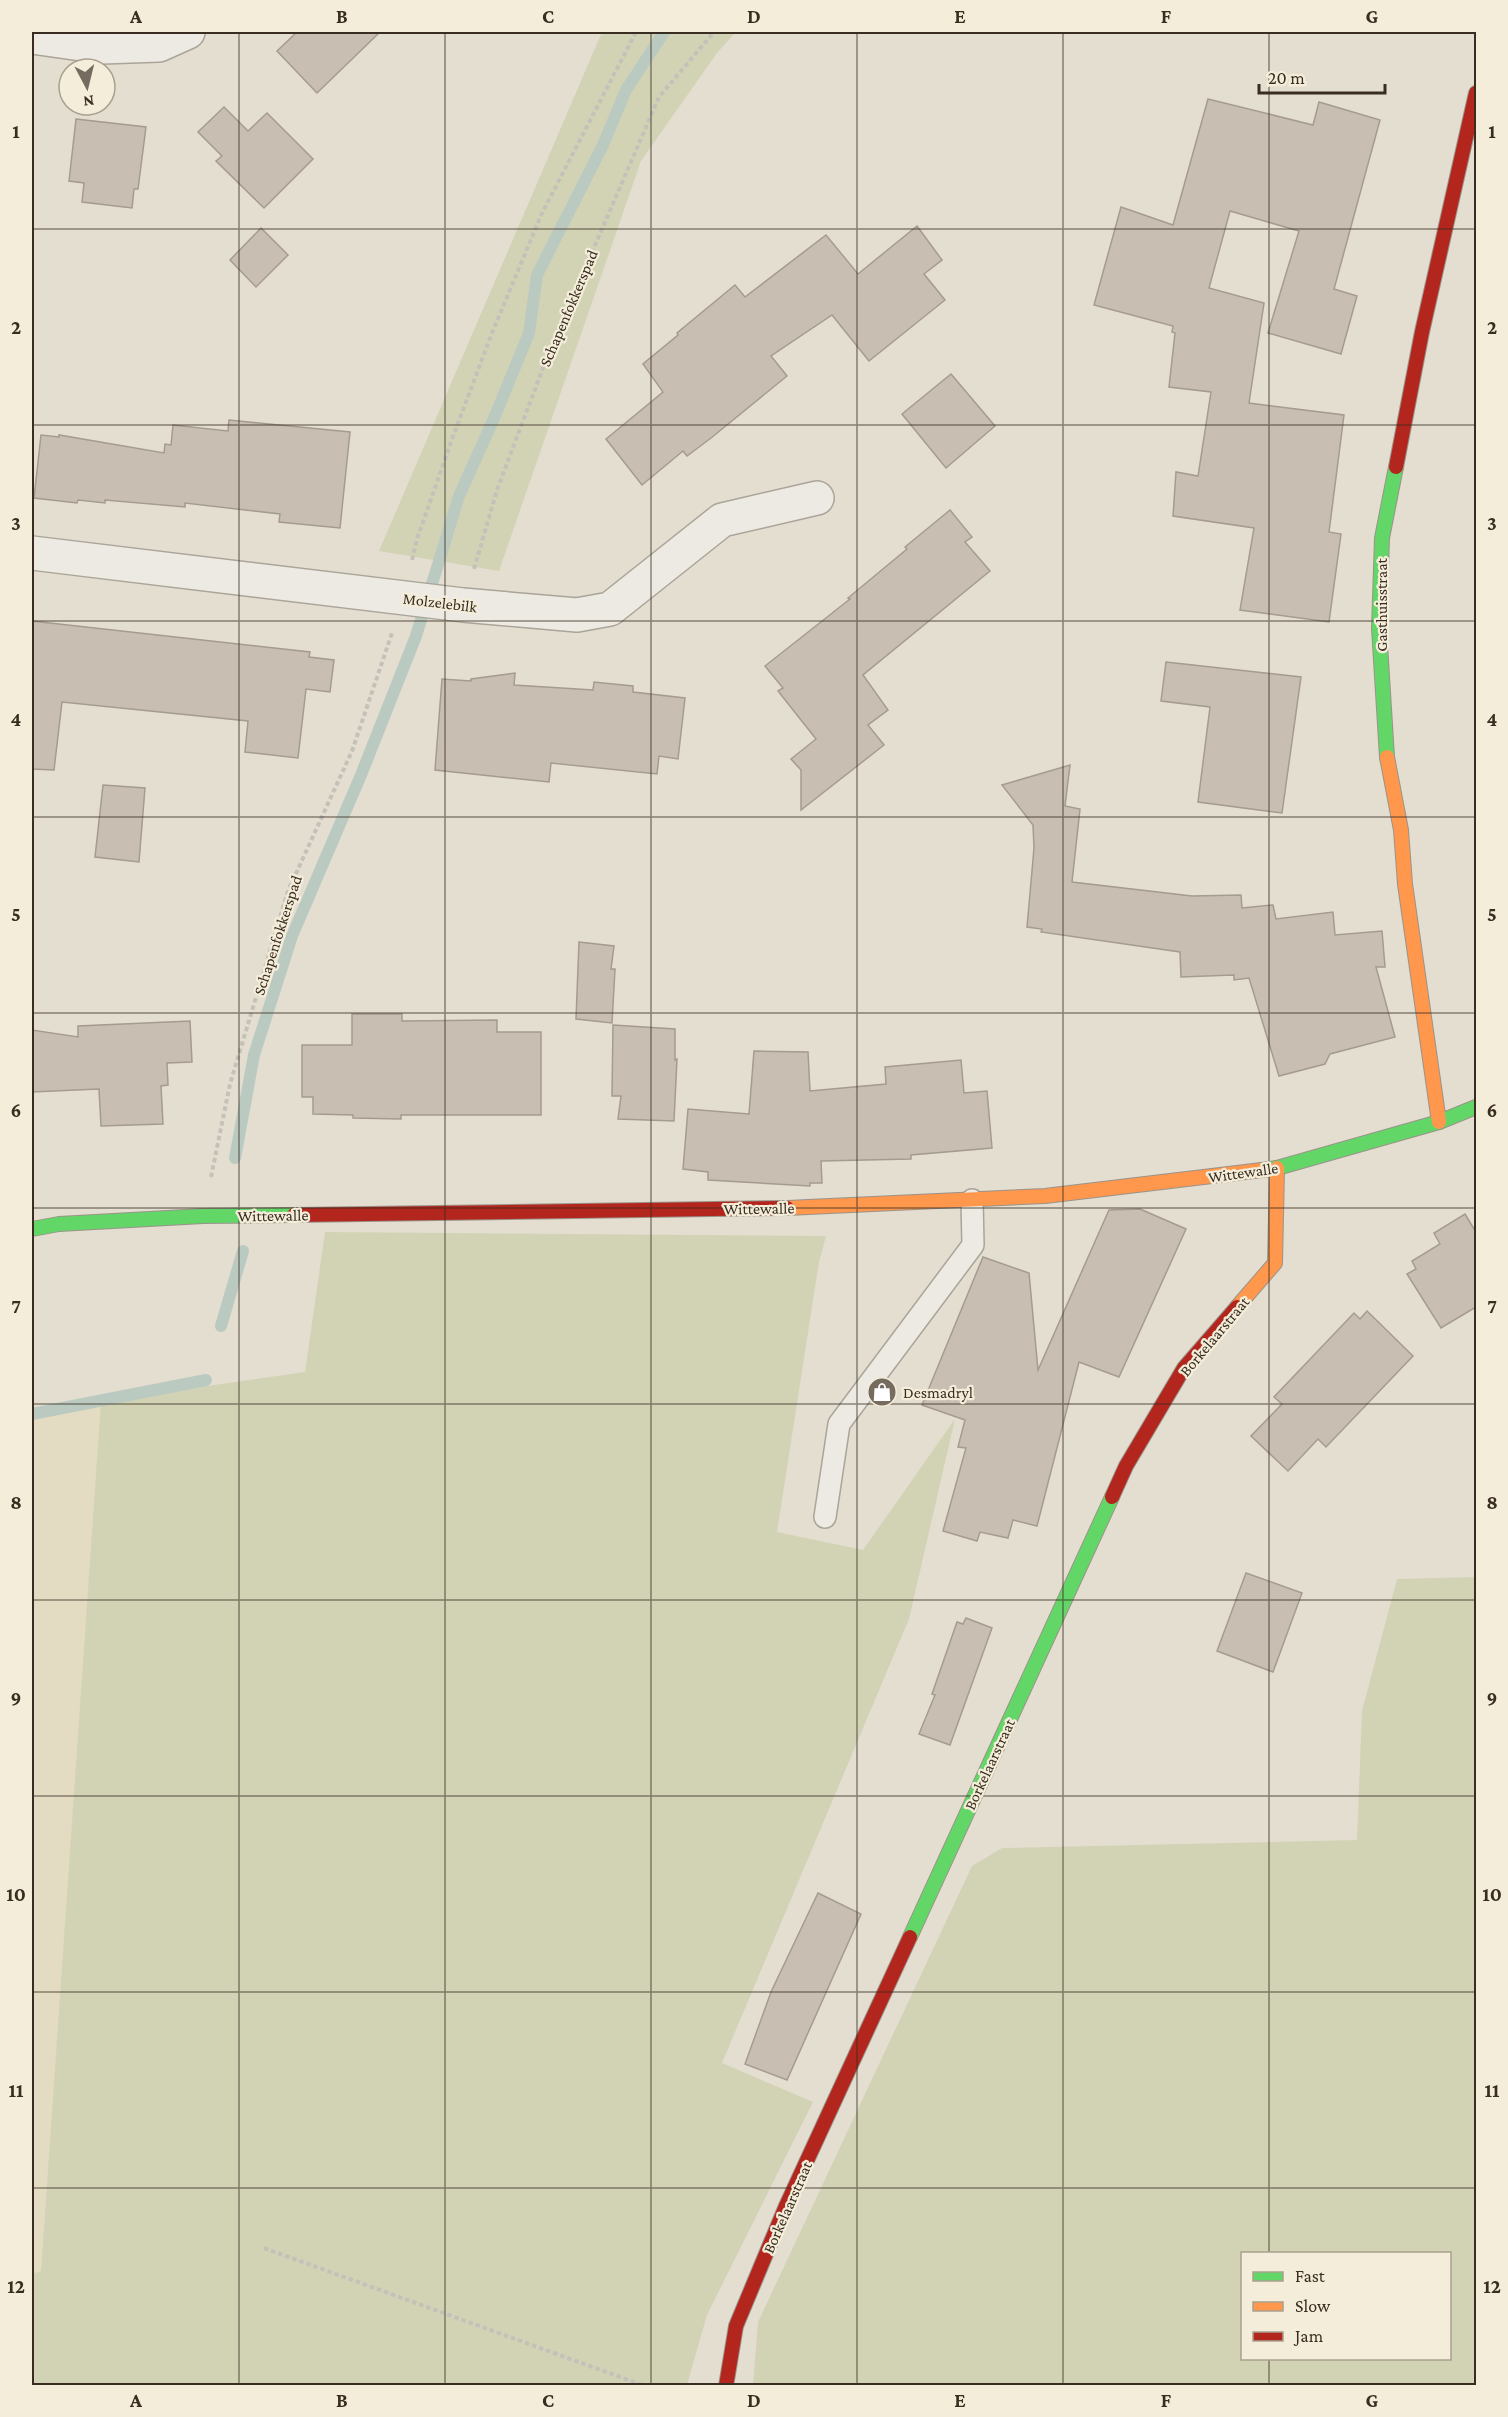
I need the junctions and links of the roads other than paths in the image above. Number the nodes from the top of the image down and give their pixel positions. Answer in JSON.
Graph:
{"nodes":[{"id":1,"x":188,"y":32,"type":"edge"},
{"id":2,"x":32,"y":37,"type":"edge"},
{"id":3,"x":1476,"y":93,"type":"edge"},
{"id":4,"x":817,"y":498,"type":"dead end"},
{"id":5,"x":32,"y":553,"type":"edge"},
{"id":6,"x":1476,"y":1107,"type":"edge"},
{"id":7,"x":1439,"y":1122,"type":"junction"},
{"id":8,"x":1277,"y":1168,"type":"junction"},
{"id":9,"x":972,"y":1200,"type":"junction"},
{"id":10,"x":32,"y":1229,"type":"edge"},
{"id":11,"x":825,"y":1517,"type":"dead end"},
{"id":12,"x":726,"y":2385,"type":"edge"}],
"edges":[{"from":1,"to":2,"type":"street"},
{"from":3,"to":7,"type":"street","name":"Gasthuisstraat"},
{"from":4,"to":5,"type":"street","name":"Molzelebilk"},
{"from":6,"to":7,"type":"street","name":"Wittewalle"},
{"from":7,"to":8,"type":"street","name":"Wittewalle"},
{"from":8,"to":9,"type":"street","name":"Wittewalle"},
{"from":8,"to":12,"type":"street","name":"Borkelaarstraat"},
{"from":9,"to":10,"type":"street","name":"Wittewalle"},
{"from":9,"to":11,"type":"lane"}]}
